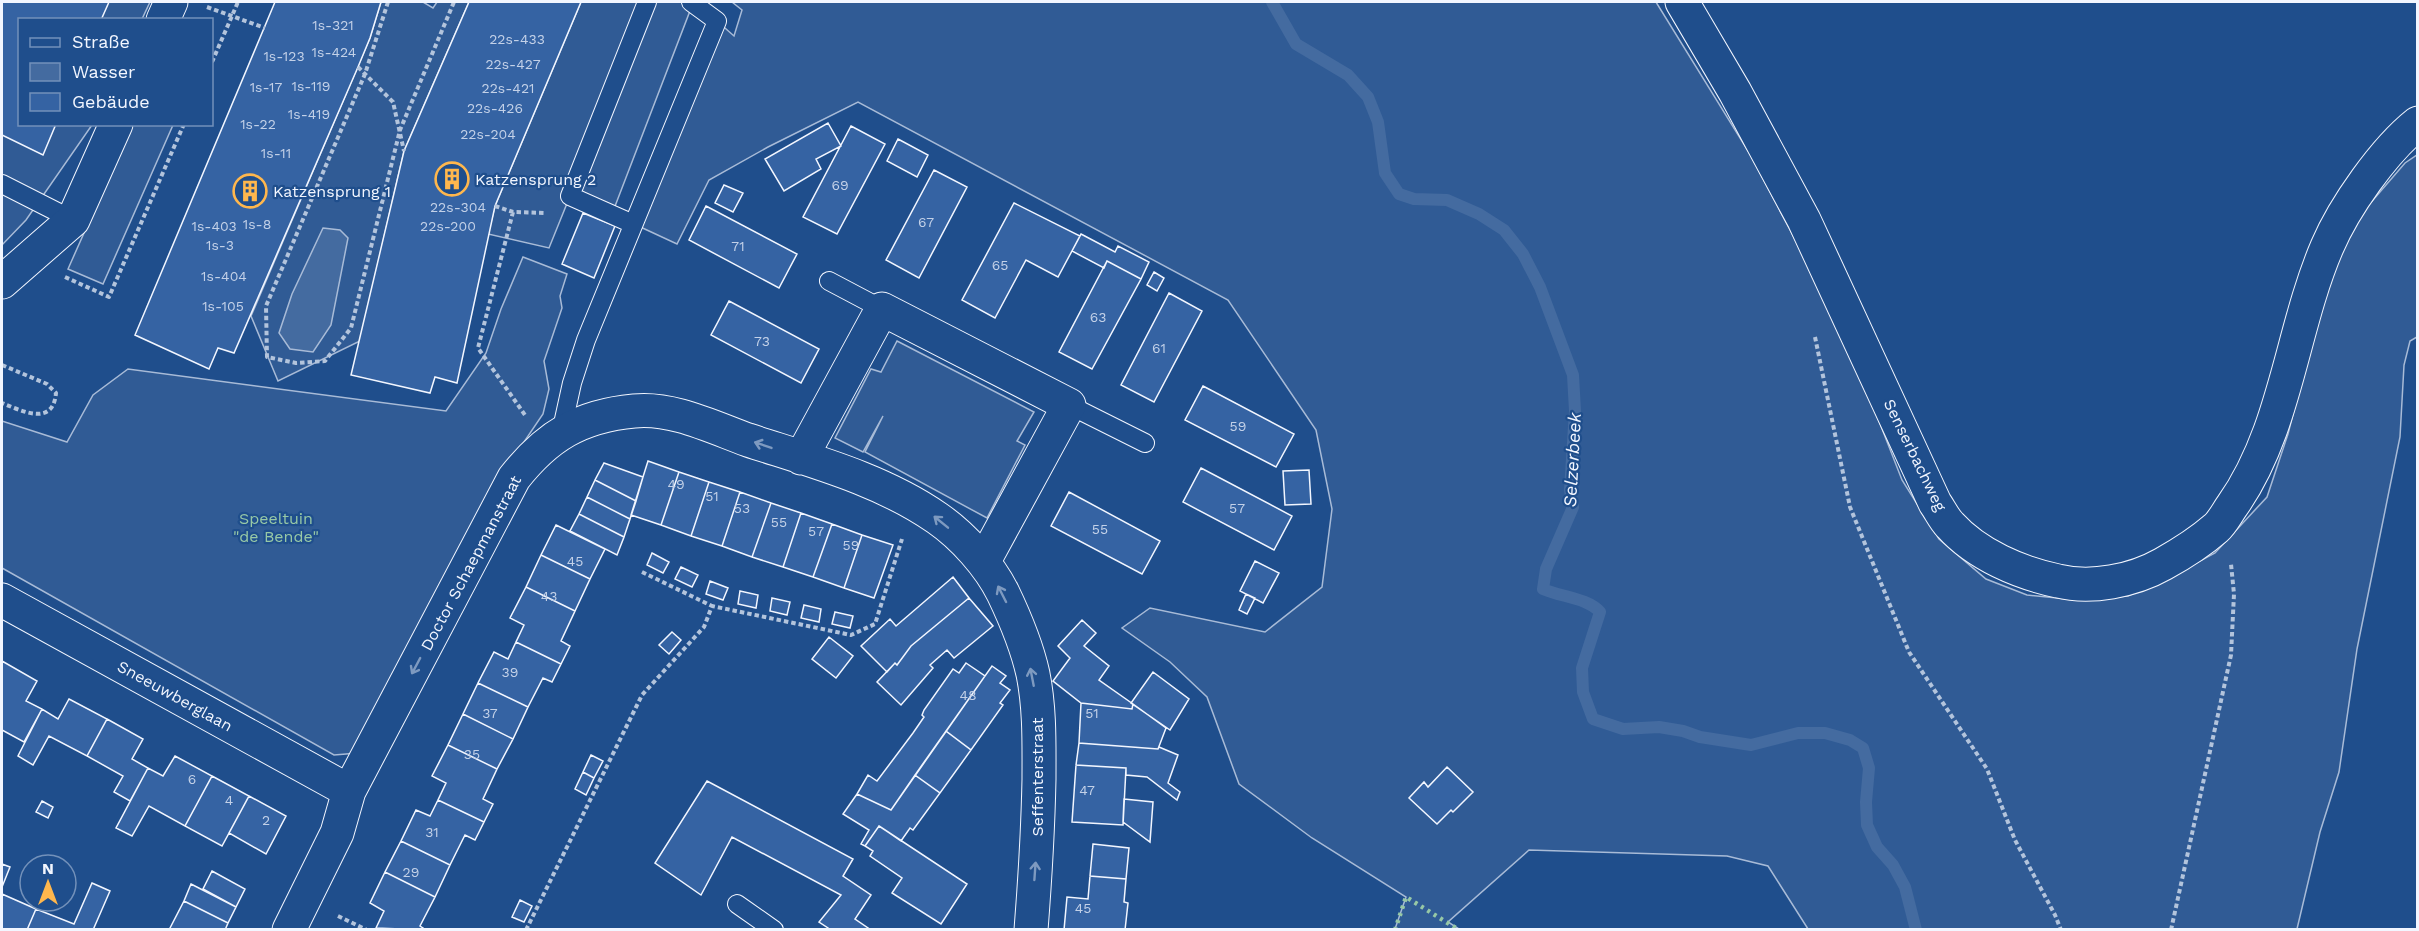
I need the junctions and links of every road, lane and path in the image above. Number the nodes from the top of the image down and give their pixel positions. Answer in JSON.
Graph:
{"nodes":[{"id":1,"x":237,"y":2,"type":"edge"},
{"id":2,"x":388,"y":2,"type":"edge"},
{"id":3,"x":454,"y":2,"type":"edge"},
{"id":4,"x":647,"y":2,"type":"edge"},
{"id":5,"x":691,"y":2,"type":"edge"},
{"id":6,"x":1682,"y":2,"type":"edge"},
{"id":7,"x":187,"y":3,"type":"edge"},
{"id":8,"x":232,"y":16,"type":"junction"},
{"id":9,"x":166,"y":18,"type":"edge"},
{"id":10,"x":265,"y":28,"type":"dead end"},
{"id":11,"x":213,"y":60,"type":"edge"},
{"id":12,"x":358,"y":67,"type":"dead end"},
{"id":13,"x":365,"y":74,"type":"junction"},
{"id":14,"x":2418,"y":123,"type":"edge"},
{"id":15,"x":115,"y":126,"type":"edge"},
{"id":16,"x":183,"y":126,"type":"edge"},
{"id":17,"x":400,"y":130,"type":"junction"},
{"id":18,"x":404,"y":151,"type":"dead end"},
{"id":19,"x":2,"y":184,"type":"edge"},
{"id":20,"x":570,"y":196,"type":"junction"},
{"id":21,"x":495,"y":206,"type":"dead end"},
{"id":22,"x":513,"y":212,"type":"junction"},
{"id":23,"x":73,"y":220,"type":"junction"},
{"id":24,"x":633,"y":224,"type":"junction"},
{"id":25,"x":59,"y":274,"type":"dead end"},
{"id":26,"x":829,"y":281,"type":"dead end"},
{"id":27,"x":2,"y":282,"type":"edge"},
{"id":28,"x":882,"y":309,"type":"junction"},
{"id":29,"x":1814,"y":327,"type":"dead end"},
{"id":30,"x":2,"y":365,"type":"edge"},
{"id":31,"x":2,"y":403,"type":"edge"},
{"id":32,"x":1069,"y":405,"type":"junction"},
{"id":33,"x":526,"y":416,"type":"dead end"},
{"id":34,"x":561,"y":433,"type":"junction"},
{"id":35,"x":1145,"y":443,"type":"dead end"},
{"id":36,"x":801,"y":458,"type":"junction"},
{"id":37,"x":913,"y":504,"type":"junction"},
{"id":38,"x":2217,"y":527,"type":"junction"},
{"id":39,"x":984,"y":561,"type":"junction"},
{"id":40,"x":642,"y":572,"type":"dead end"},
{"id":41,"x":2,"y":600,"type":"edge"},
{"id":42,"x":712,"y":606,"type":"junction"},
{"id":43,"x":349,"y":791,"type":"junction"},
{"id":44,"x":736,"y":904,"type":"dead end"},
{"id":45,"x":289,"y":930,"type":"edge"},
{"id":46,"x":526,"y":930,"type":"edge"},
{"id":47,"x":774,"y":930,"type":"edge"},
{"id":48,"x":1031,"y":930,"type":"edge"},
{"id":49,"x":2061,"y":930,"type":"edge"},
{"id":50,"x":2171,"y":930,"type":"edge"}],
"edges":[{"from":1,"to":8,"type":"path"},
{"from":2,"to":13,"type":"path"},
{"from":3,"to":17,"type":"path"},
{"from":4,"to":20,"type":"lane"},
{"from":5,"to":24,"type":"lane"},
{"from":6,"to":38,"type":"street","name":"Senserbachweg"},
{"from":7,"to":8,"type":"path"},
{"from":7,"to":9,"type":"street"},
{"from":8,"to":10,"type":"path"},
{"from":8,"to":11,"type":"path"},
{"from":12,"to":13,"type":"path"},
{"from":13,"to":17,"type":"path"},
{"from":13,"to":17,"type":"path"},
{"from":14,"to":38,"type":"street","name":"Senserbachweg"},
{"from":15,"to":23,"type":"street"},
{"from":16,"to":25,"type":"path"},
{"from":17,"to":18,"type":"path"},
{"from":19,"to":23,"type":"lane"},
{"from":20,"to":22,"type":"path"},
{"from":20,"to":24,"type":"lane"},
{"from":21,"to":22,"type":"path"},
{"from":22,"to":33,"type":"path"},
{"from":23,"to":27,"type":"street"},
{"from":24,"to":34,"type":"lane"},
{"from":26,"to":28,"type":"lane"},
{"from":28,"to":32,"type":"street"},
{"from":28,"to":36,"type":"street"},
{"from":29,"to":49,"type":"path"},
{"from":30,"to":31,"type":"path"},
{"from":32,"to":35,"type":"lane"},
{"from":32,"to":39,"type":"street"},
{"from":36,"to":34,"type":"street","name":"Doctor Schaepmanstraat","one_way":true},
{"from":34,"to":43,"type":"street","name":"Doctor Schaepmanstraat","one_way":true},
{"from":36,"to":37,"type":"street","name":"Doctor Schaepmanstraat"},
{"from":39,"to":37,"type":"street","name":"Doctor Schaepmanstraat","one_way":true},
{"from":37,"to":42,"type":"path"},
{"from":38,"to":50,"type":"path"},
{"from":48,"to":39,"type":"street","name":"Seffenterstraat","one_way":true},
{"from":40,"to":42,"type":"path"},
{"from":41,"to":43,"type":"street","name":"Sneeuwberglaan"},
{"from":42,"to":46,"type":"path"},
{"from":43,"to":45,"type":"street","name":"Doctor Schaepmanstraat"},
{"from":44,"to":47,"type":"lane"}]}
